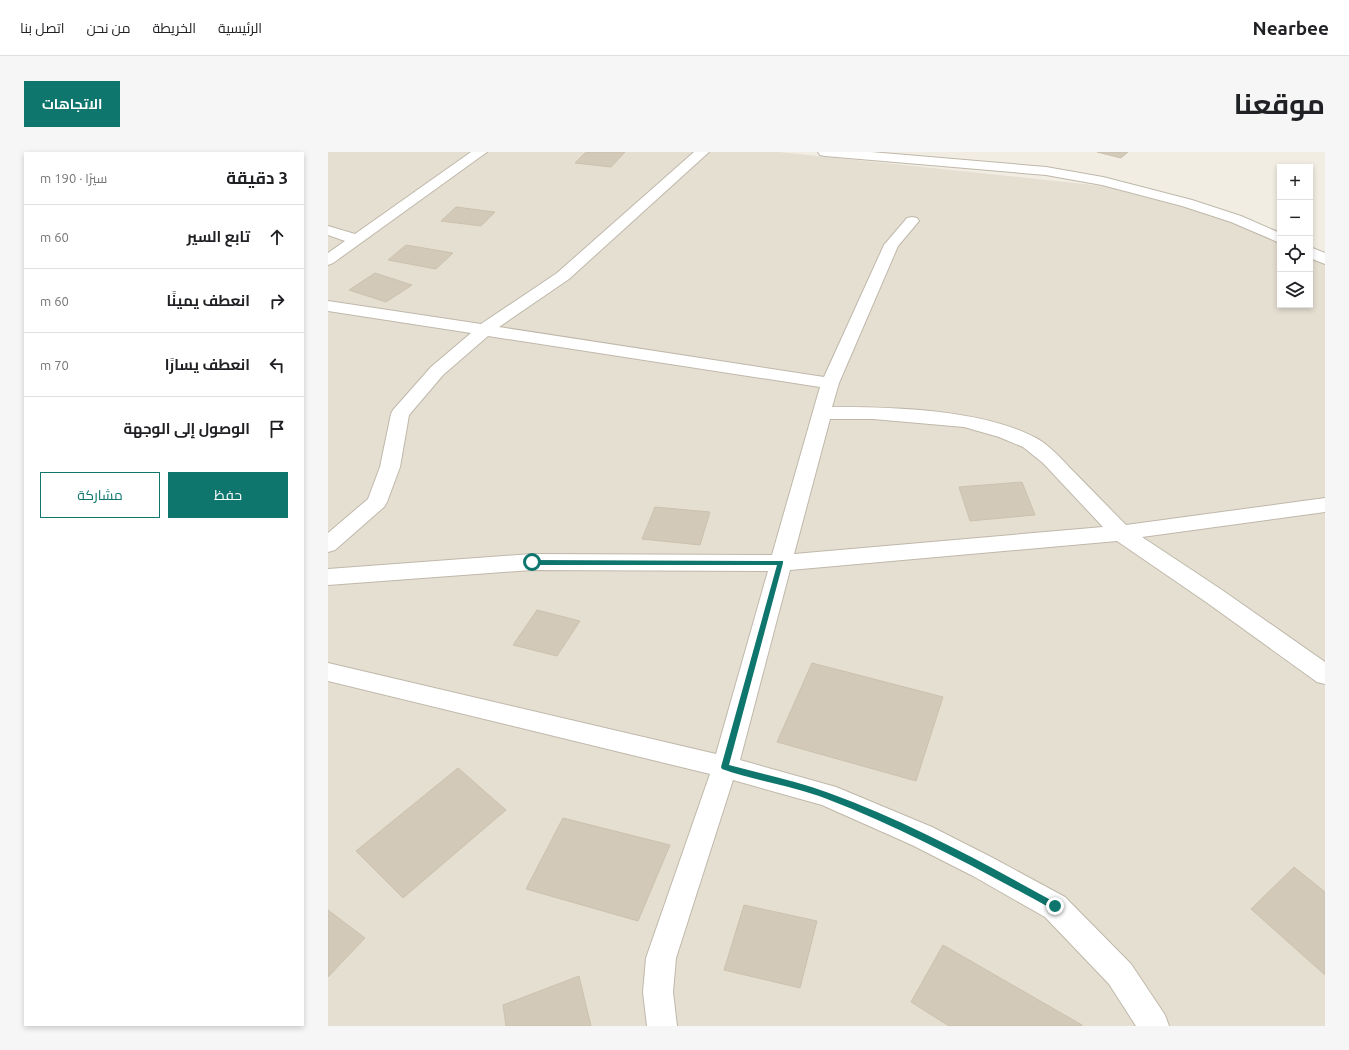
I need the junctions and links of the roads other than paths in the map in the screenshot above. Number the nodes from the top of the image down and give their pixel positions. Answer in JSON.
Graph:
{"nodes":[{"id":1,"x":480,"y":152,"type":"edge"},
{"id":2,"x":702,"y":152,"type":"edge"},
{"id":3,"x":825,"y":152,"type":"edge"},
{"id":4,"x":912,"y":221,"type":"dead end"},
{"id":5,"x":328,"y":230,"type":"edge"},
{"id":6,"x":1277,"y":238,"type":"edge"},
{"id":7,"x":357,"y":240,"type":"junction"},
{"id":8,"x":1313,"y":253,"type":"edge"},
{"id":9,"x":1325,"y":259,"type":"edge"},
{"id":10,"x":328,"y":260,"type":"edge"},
{"id":11,"x":328,"y":306,"type":"edge"},
{"id":12,"x":484,"y":330,"type":"junction"},
{"id":13,"x":830,"y":383,"type":"junction"},
{"id":14,"x":822,"y":413,"type":"junction"},
{"id":15,"x":1325,"y":505,"type":"edge"},
{"id":16,"x":1121,"y":533,"type":"junction"},
{"id":17,"x":328,"y":545,"type":"edge"},
{"id":18,"x":780,"y":563,"type":"junction"},
{"id":19,"x":328,"y":577,"type":"edge"},
{"id":20,"x":330,"y":671,"type":"edge"},
{"id":21,"x":1325,"y":675,"type":"edge"},
{"id":22,"x":725,"y":767,"type":"junction"},
{"id":23,"x":662,"y":1026,"type":"edge"},
{"id":24,"x":1154,"y":1026,"type":"edge"}],
"edges":[{"from":1,"to":7,"type":"street"},
{"from":2,"to":12,"type":"street"},
{"from":3,"to":6,"type":"street"},
{"from":4,"to":13,"type":"street"},
{"from":5,"to":7,"type":"street"},
{"from":7,"to":10,"type":"street"},
{"from":8,"to":9,"type":"street"},
{"from":11,"to":12,"type":"street"},
{"from":12,"to":13,"type":"street"},
{"from":12,"to":17,"type":"street"},
{"from":13,"to":14,"type":"street"},
{"from":14,"to":16,"type":"street"},
{"from":14,"to":18,"type":"street"},
{"from":15,"to":16,"type":"street"},
{"from":16,"to":18,"type":"street"},
{"from":16,"to":21,"type":"street"},
{"from":18,"to":19,"type":"street"},
{"from":18,"to":22,"type":"street"},
{"from":20,"to":22,"type":"street"},
{"from":22,"to":23,"type":"street"},
{"from":22,"to":24,"type":"street"}]}
